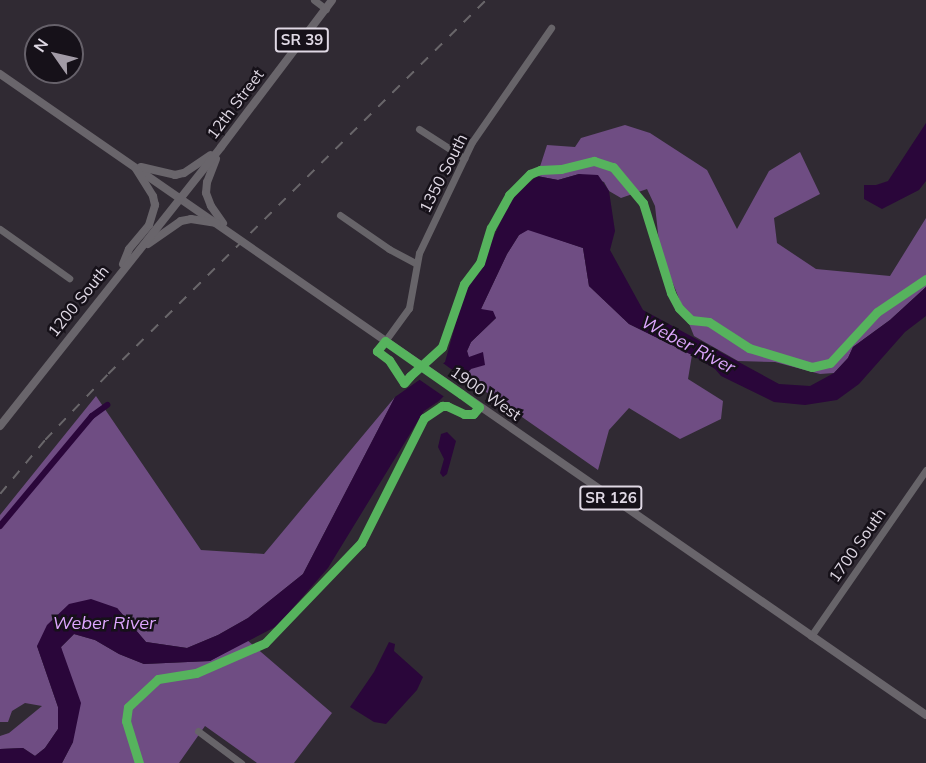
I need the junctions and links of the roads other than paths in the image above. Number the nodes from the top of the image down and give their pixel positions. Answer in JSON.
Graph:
{"nodes":[{"id":1,"x":314,"y":0,"type":"edge"},
{"id":2,"x":332,"y":0,"type":"edge"},
{"id":3,"x":326,"y":9,"type":"junction"},
{"id":4,"x":551,"y":28,"type":"dead end"},
{"id":5,"x":0,"y":74,"type":"edge"},
{"id":6,"x":419,"y":129,"type":"dead end"},
{"id":7,"x":221,"y":147,"type":"junction"},
{"id":8,"x":464,"y":158,"type":"junction"},
{"id":9,"x":134,"y":166,"type":"junction"},
{"id":10,"x":182,"y":197,"type":"junction"},
{"id":11,"x":340,"y":215,"type":"dead end"},
{"id":12,"x":219,"y":223,"type":"junction"},
{"id":13,"x":0,"y":229,"type":"edge"},
{"id":14,"x":229,"y":231,"type":"junction"},
{"id":15,"x":134,"y":256,"type":"junction"},
{"id":16,"x":416,"y":263,"type":"junction"},
{"id":17,"x":117,"y":277,"type":"junction"},
{"id":18,"x":69,"y":278,"type":"dead end"},
{"id":19,"x":385,"y":341,"type":"junction"},
{"id":20,"x":0,"y":426,"type":"edge"},
{"id":21,"x":926,"y":470,"type":"edge"},
{"id":22,"x":811,"y":636,"type":"junction"},
{"id":23,"x":926,"y":715,"type":"edge"},
{"id":24,"x":198,"y":731,"type":"dead end"},
{"id":25,"x":241,"y":763,"type":"edge"}],
"edges":[{"from":1,"to":3,"type":"street"},
{"from":2,"to":3,"type":"main road","name":"12th Street","number":"SR 39"},
{"from":3,"to":7,"type":"main road","name":"12th Street","number":"SR 39"},
{"from":4,"to":8,"type":"street","name":"1350 South"},
{"from":5,"to":9,"type":"main road","name":"1900 West","number":"SR 126"},
{"from":6,"to":8,"type":"street"},
{"from":7,"to":9,"type":"main road"},
{"from":7,"to":10,"type":"main road","name":"12th Street","number":"SR 39"},
{"from":7,"to":14,"type":"main road"},
{"from":8,"to":16,"type":"street","name":"1350 South"},
{"from":9,"to":10,"type":"main road","name":"1900 West","number":"SR 126"},
{"from":9,"to":17,"type":"main road"},
{"from":10,"to":12,"type":"main road","name":"1900 West","number":"SR 126"},
{"from":10,"to":15,"type":"main road","name":"1200 South","number":"SR 39"},
{"from":11,"to":16,"type":"street"},
{"from":12,"to":14,"type":"main road","name":"1900 West","number":"SR 126"},
{"from":12,"to":15,"type":"main road"},
{"from":13,"to":18,"type":"street"},
{"from":14,"to":19,"type":"main road","name":"1900 West","number":"SR 126"},
{"from":15,"to":17,"type":"main road","name":"1200 South","number":"SR 39"},
{"from":16,"to":19,"type":"street","name":"1350 South"},
{"from":17,"to":20,"type":"main road","name":"1200 South","number":"SR 39"},
{"from":19,"to":22,"type":"main road","name":"1900 West","number":"SR 126"},
{"from":21,"to":22,"type":"street","name":"1700 South"},
{"from":22,"to":23,"type":"main road","name":"1900 West","number":"SR 126"},
{"from":24,"to":25,"type":"street"}]}
